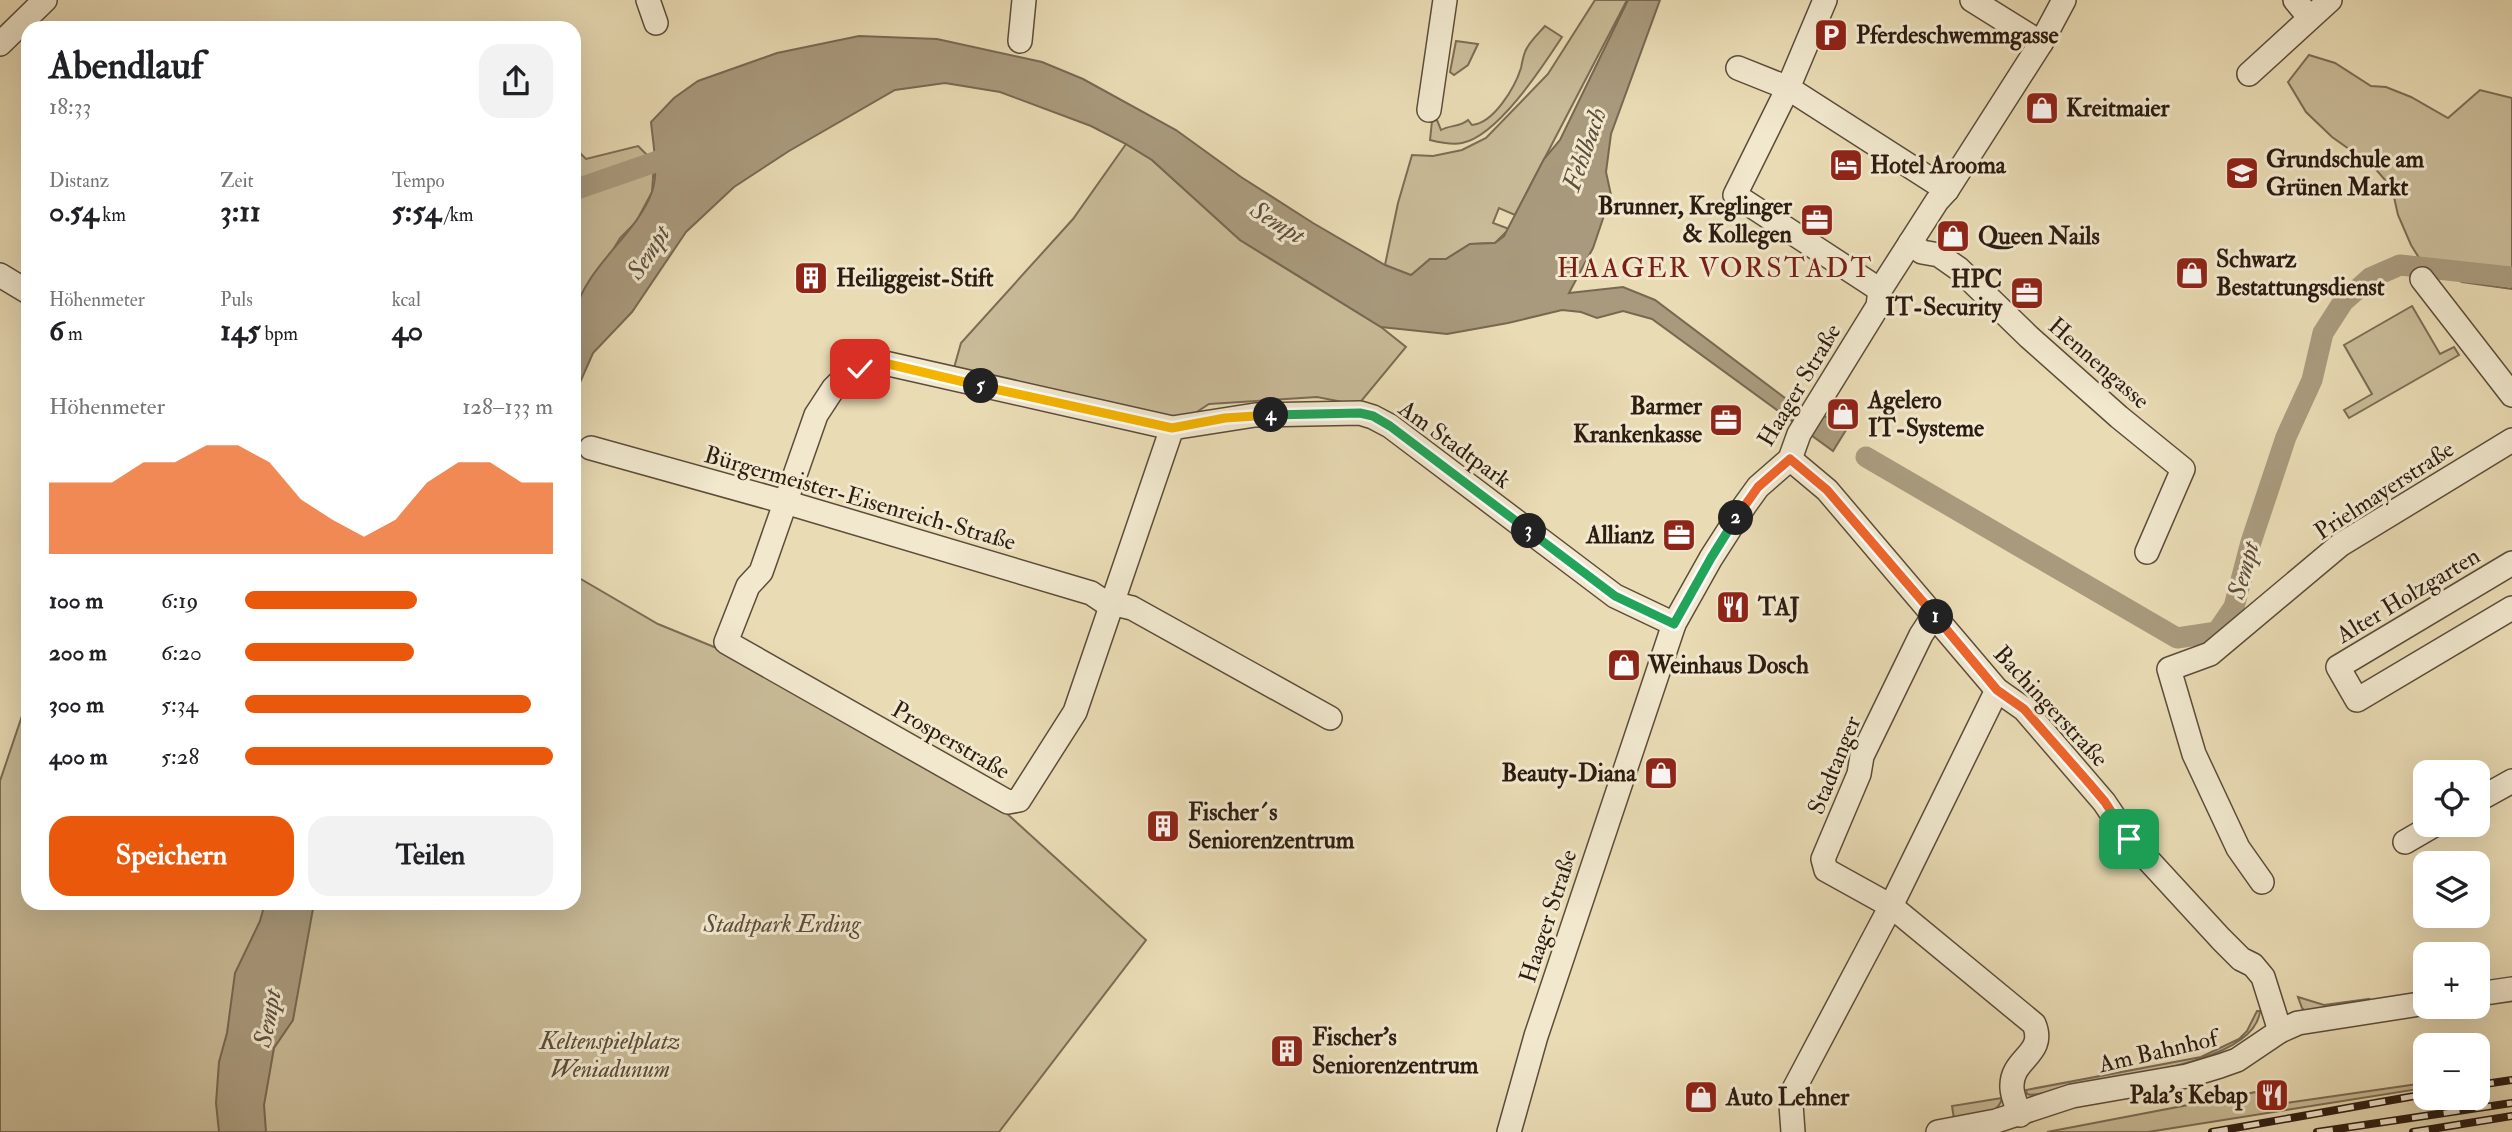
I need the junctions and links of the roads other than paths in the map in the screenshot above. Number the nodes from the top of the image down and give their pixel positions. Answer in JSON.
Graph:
{"nodes":[{"id":1,"x":45,"y":0,"type":"edge"},
{"id":2,"x":648,"y":0,"type":"edge"},
{"id":3,"x":1024,"y":0,"type":"edge"},
{"id":4,"x":1445,"y":0,"type":"edge"},
{"id":5,"x":1825,"y":0,"type":"edge"},
{"id":6,"x":1972,"y":0,"type":"edge"},
{"id":7,"x":2064,"y":0,"type":"edge"},
{"id":8,"x":2330,"y":0,"type":"edge"},
{"id":9,"x":2302,"y":8,"type":"edge"},
{"id":10,"x":24,"y":21,"type":"edge"},
{"id":11,"x":21,"y":23,"type":"edge"},
{"id":12,"x":656,"y":23,"type":"dead end"},
{"id":13,"x":1020,"y":41,"type":"dead end"},
{"id":14,"x":2042,"y":43,"type":"junction"},
{"id":15,"x":0,"y":44,"type":"edge"},
{"id":16,"x":1738,"y":68,"type":"dead end"},
{"id":17,"x":2249,"y":74,"type":"dead end"},
{"id":18,"x":1788,"y":88,"type":"junction"},
{"id":19,"x":1429,"y":110,"type":"dead end"},
{"id":20,"x":1947,"y":190,"type":"junction"},
{"id":21,"x":1910,"y":243,"type":"junction"},
{"id":22,"x":0,"y":275,"type":"edge"},
{"id":23,"x":2422,"y":279,"type":"dead end"},
{"id":24,"x":21,"y":288,"type":"edge"},
{"id":25,"x":1880,"y":290,"type":"junction"},
{"id":26,"x":2512,"y":394,"type":"edge"},
{"id":27,"x":1172,"y":428,"type":"junction"},
{"id":28,"x":2512,"y":440,"type":"edge"},
{"id":29,"x":591,"y":448,"type":"dead end"},
{"id":30,"x":1790,"y":459,"type":"junction"},
{"id":31,"x":785,"y":502,"type":"junction"},
{"id":32,"x":2147,"y":552,"type":"dead end"},
{"id":33,"x":2512,"y":563,"type":"edge"},
{"id":34,"x":1112,"y":603,"type":"junction"},
{"id":35,"x":2512,"y":608,"type":"edge"},
{"id":36,"x":1934,"y":615,"type":"junction"},
{"id":37,"x":1674,"y":624,"type":"junction"},
{"id":38,"x":1997,"y":690,"type":"junction"},
{"id":39,"x":1330,"y":718,"type":"dead end"},
{"id":40,"x":2512,"y":781,"type":"edge"},
{"id":41,"x":2490,"y":793,"type":"edge"},
{"id":42,"x":2414,"y":837,"type":"edge"},
{"id":43,"x":2406,"y":842,"type":"dead end"},
{"id":44,"x":2262,"y":882,"type":"dead end"},
{"id":45,"x":1891,"y":906,"type":"junction"},
{"id":46,"x":2512,"y":989,"type":"edge"},
{"id":47,"x":2490,"y":992,"type":"edge"},
{"id":48,"x":2413,"y":1005,"type":"edge"},
{"id":49,"x":2280,"y":1031,"type":"junction"},
{"id":50,"x":2020,"y":1115,"type":"junction"},
{"id":51,"x":1509,"y":1132,"type":"edge"},
{"id":52,"x":1793,"y":1132,"type":"edge"},
{"id":53,"x":1938,"y":1132,"type":"edge"}],
"edges":[{"from":1,"to":10,"type":"street"},
{"from":2,"to":12,"type":"street"},
{"from":3,"to":13,"type":"street"},
{"from":4,"to":19,"type":"street"},
{"from":5,"to":18,"type":"street"},
{"from":6,"to":14,"type":"street"},
{"from":7,"to":14,"type":"street","name":"Haager Straße"},
{"from":8,"to":9,"type":"street"},
{"from":9,"to":17,"type":"street"},
{"from":11,"to":15,"type":"street"},
{"from":14,"to":20,"type":"street","name":"Haager Straße"},
{"from":16,"to":18,"type":"street"},
{"from":18,"to":20,"type":"street"},
{"from":18,"to":25,"type":"street"},
{"from":20,"to":21,"type":"street","name":"Haager Straße"},
{"from":21,"to":25,"type":"street","name":"Haager Straße"},
{"from":21,"to":32,"type":"street","name":"Hennengasse"},
{"from":22,"to":24,"type":"street"},
{"from":23,"to":26,"type":"street"},
{"from":25,"to":30,"type":"street","name":"Haager Straße"},
{"from":27,"to":31,"type":"street"},
{"from":27,"to":34,"type":"street","name":"Prosperstraße"},
{"from":27,"to":37,"type":"street","name":"Am Stadtpark"},
{"from":28,"to":44,"type":"street","name":"Prielmayerstraße"},
{"from":29,"to":31,"type":"street","name":"Bürgermeister-Eisenreich-Straße"},
{"from":30,"to":36,"type":"street","name":"Bachingerstraße"},
{"from":30,"to":37,"type":"street","name":"Haager Straße"},
{"from":31,"to":34,"type":"street","name":"Bürgermeister-Eisenreich-Straße"},
{"from":31,"to":34,"type":"street","name":"Prosperstraße"},
{"from":33,"to":35,"type":"street","name":"Alter Holzgarten"},
{"from":34,"to":39,"type":"street","name":"Bürgermeister-Eisenreich-Straße"},
{"from":36,"to":38,"type":"street","name":"Bachingerstraße"},
{"from":36,"to":45,"type":"street","name":"Stadtanger"},
{"from":37,"to":51,"type":"street","name":"Haager Straße"},
{"from":38,"to":45,"type":"street"},
{"from":38,"to":49,"type":"street","name":"Bachingerstraße"},
{"from":40,"to":41,"type":"street"},
{"from":42,"to":43,"type":"street"},
{"from":45,"to":50,"type":"street","name":"Stadtanger"},
{"from":45,"to":52,"type":"street"},
{"from":46,"to":47,"type":"street"},
{"from":48,"to":49,"type":"street","name":"Am Bahnhof"},
{"from":49,"to":50,"type":"street","name":"Am Bahnhof"},
{"from":50,"to":53,"type":"street","name":"Am Bahnhof"}]}
